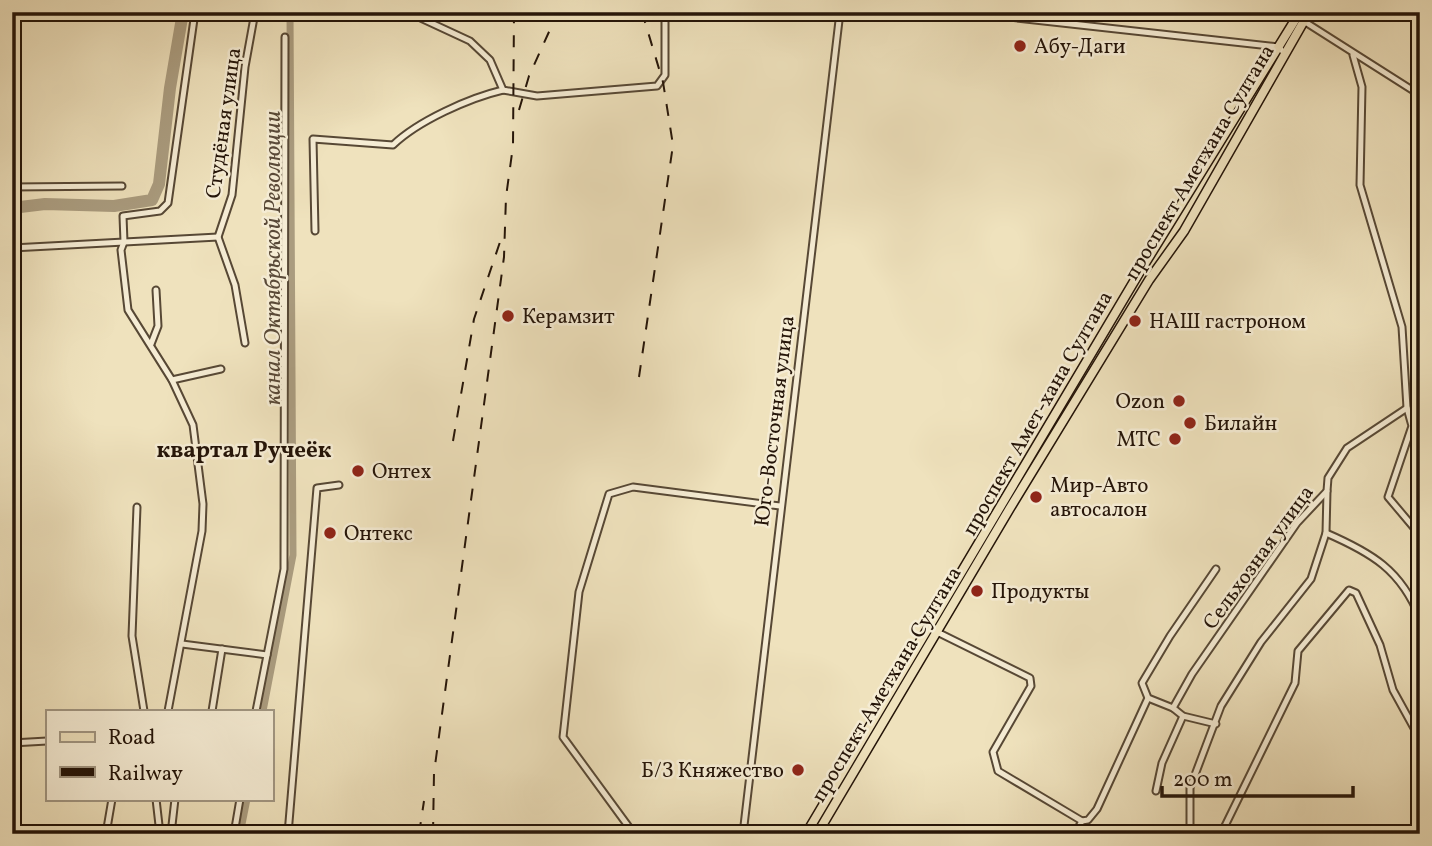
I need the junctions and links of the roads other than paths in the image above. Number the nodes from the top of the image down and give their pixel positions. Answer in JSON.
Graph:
{"nodes":[{"id":1,"x":195,"y":12,"type":"edge"},
{"id":2,"x":255,"y":12,"type":"edge"},
{"id":3,"x":363,"y":12,"type":"edge"},
{"id":4,"x":665,"y":12,"type":"edge"},
{"id":5,"x":840,"y":12,"type":"edge"},
{"id":6,"x":963,"y":12,"type":"edge"},
{"id":7,"x":1309,"y":12,"type":"edge"},
{"id":8,"x":1300,"y":17,"type":"edge"},
{"id":9,"x":285,"y":37,"type":"dead end"},
{"id":10,"x":1282,"y":50,"type":"junction"},
{"id":11,"x":1353,"y":55,"type":"junction"},
{"id":12,"x":503,"y":90,"type":"junction"},
{"id":13,"x":1420,"y":96,"type":"edge"},
{"id":14,"x":122,"y":186,"type":"dead end"},
{"id":15,"x":12,"y":187,"type":"edge"},
{"id":16,"x":315,"y":231,"type":"dead end"},
{"id":17,"x":218,"y":237,"type":"junction"},
{"id":18,"x":124,"y":242,"type":"junction"},
{"id":19,"x":12,"y":248,"type":"edge"},
{"id":20,"x":156,"y":290,"type":"dead end"},
{"id":21,"x":245,"y":343,"type":"dead end"},
{"id":22,"x":151,"y":344,"type":"junction"},
{"id":23,"x":221,"y":369,"type":"dead end"},
{"id":24,"x":172,"y":380,"type":"junction"},
{"id":25,"x":1407,"y":408,"type":"junction"},
{"id":26,"x":1420,"y":420,"type":"edge"},
{"id":27,"x":1412,"y":426,"type":"junction"},
{"id":28,"x":339,"y":485,"type":"dead end"},
{"id":29,"x":1327,"y":491,"type":"junction"},
{"id":30,"x":779,"y":506,"type":"junction"},
{"id":31,"x":137,"y":507,"type":"dead end"},
{"id":32,"x":1326,"y":533,"type":"junction"},
{"id":33,"x":1420,"y":535,"type":"edge"},
{"id":34,"x":1216,"y":569,"type":"dead end"},
{"id":35,"x":1420,"y":618,"type":"edge"},
{"id":36,"x":934,"y":630,"type":"junction"},
{"id":37,"x":182,"y":644,"type":"junction"},
{"id":38,"x":222,"y":649,"type":"junction"},
{"id":39,"x":267,"y":655,"type":"junction"},
{"id":40,"x":1148,"y":698,"type":"junction"},
{"id":41,"x":1173,"y":708,"type":"junction"},
{"id":42,"x":144,"y":710,"type":"edge"},
{"id":43,"x":168,"y":710,"type":"edge"},
{"id":44,"x":212,"y":710,"type":"edge"},
{"id":45,"x":256,"y":710,"type":"edge"},
{"id":46,"x":1183,"y":716,"type":"junction"},
{"id":47,"x":1216,"y":724,"type":"junction"},
{"id":48,"x":1420,"y":739,"type":"edge"},
{"id":49,"x":46,"y":741,"type":"edge"},
{"id":50,"x":12,"y":743,"type":"edge"},
{"id":51,"x":1156,"y":791,"type":"dead end"},
{"id":52,"x":112,"y":800,"type":"edge"},
{"id":53,"x":156,"y":800,"type":"edge"},
{"id":54,"x":175,"y":800,"type":"edge"},
{"id":55,"x":240,"y":800,"type":"edge"},
{"id":56,"x":1082,"y":821,"type":"junction"},
{"id":57,"x":106,"y":834,"type":"edge"},
{"id":58,"x":160,"y":834,"type":"edge"},
{"id":59,"x":171,"y":834,"type":"edge"},
{"id":60,"x":234,"y":834,"type":"edge"},
{"id":61,"x":288,"y":834,"type":"edge"},
{"id":62,"x":634,"y":834,"type":"edge"},
{"id":63,"x":743,"y":834,"type":"edge"},
{"id":64,"x":806,"y":834,"type":"edge"},
{"id":65,"x":817,"y":834,"type":"edge"},
{"id":66,"x":1074,"y":834,"type":"edge"},
{"id":67,"x":1190,"y":834,"type":"edge"},
{"id":68,"x":1222,"y":834,"type":"edge"}],
"edges":[{"from":1,"to":18,"type":"street"},
{"from":2,"to":17,"type":"street","name":"Студёная улица"},
{"from":3,"to":12,"type":"street"},
{"from":4,"to":12,"type":"street"},
{"from":5,"to":30,"type":"street","name":"Юго-Восточная улица"},
{"from":6,"to":10,"type":"street"},
{"from":7,"to":8,"type":"main road"},
{"from":8,"to":10,"type":"main road","name":"проспект Амет-хана Султана"},
{"from":8,"to":11,"type":"street"},
{"from":9,"to":39,"type":"street"},
{"from":10,"to":36,"type":"main road","name":"проспект Амет-хана Султана"},
{"from":10,"to":36,"type":"main road","name":"проспект Аметхана Султана"},
{"from":11,"to":13,"type":"street"},
{"from":11,"to":25,"type":"street"},
{"from":12,"to":16,"type":"street"},
{"from":14,"to":15,"type":"street"},
{"from":17,"to":18,"type":"street"},
{"from":17,"to":21,"type":"street"},
{"from":18,"to":19,"type":"street"},
{"from":18,"to":22,"type":"street"},
{"from":20,"to":22,"type":"street"},
{"from":22,"to":24,"type":"street"},
{"from":23,"to":24,"type":"street"},
{"from":24,"to":37,"type":"street"},
{"from":25,"to":27,"type":"street"},
{"from":25,"to":29,"type":"street","name":"Сельхозная улица"},
{"from":26,"to":27,"type":"street"},
{"from":27,"to":33,"type":"street"},
{"from":28,"to":61,"type":"street"},
{"from":29,"to":32,"type":"street"},
{"from":29,"to":41,"type":"street","name":"Сельхозная улица"},
{"from":30,"to":62,"type":"street"},
{"from":30,"to":63,"type":"street","name":"Юго-Восточная улица"},
{"from":31,"to":42,"type":"street"},
{"from":32,"to":35,"type":"street"},
{"from":32,"to":47,"type":"street"},
{"from":34,"to":40,"type":"street"},
{"from":36,"to":56,"type":"street"},
{"from":36,"to":64,"type":"main road","name":"проспект Амет-хана Султана"},
{"from":36,"to":65,"type":"main road","name":"проспект Аметхана Султана"},
{"from":37,"to":38,"type":"street"},
{"from":37,"to":43,"type":"street"},
{"from":38,"to":39,"type":"street"},
{"from":38,"to":44,"type":"street"},
{"from":39,"to":45,"type":"street"},
{"from":40,"to":41,"type":"street"},
{"from":40,"to":56,"type":"street"},
{"from":41,"to":46,"type":"street"},
{"from":46,"to":47,"type":"street"},
{"from":46,"to":51,"type":"street"},
{"from":47,"to":67,"type":"street"},
{"from":48,"to":68,"type":"street"},
{"from":49,"to":50,"type":"street"},
{"from":52,"to":57,"type":"street"},
{"from":53,"to":58,"type":"street"},
{"from":54,"to":59,"type":"street"},
{"from":55,"to":60,"type":"street"},
{"from":56,"to":66,"type":"street"}]}
